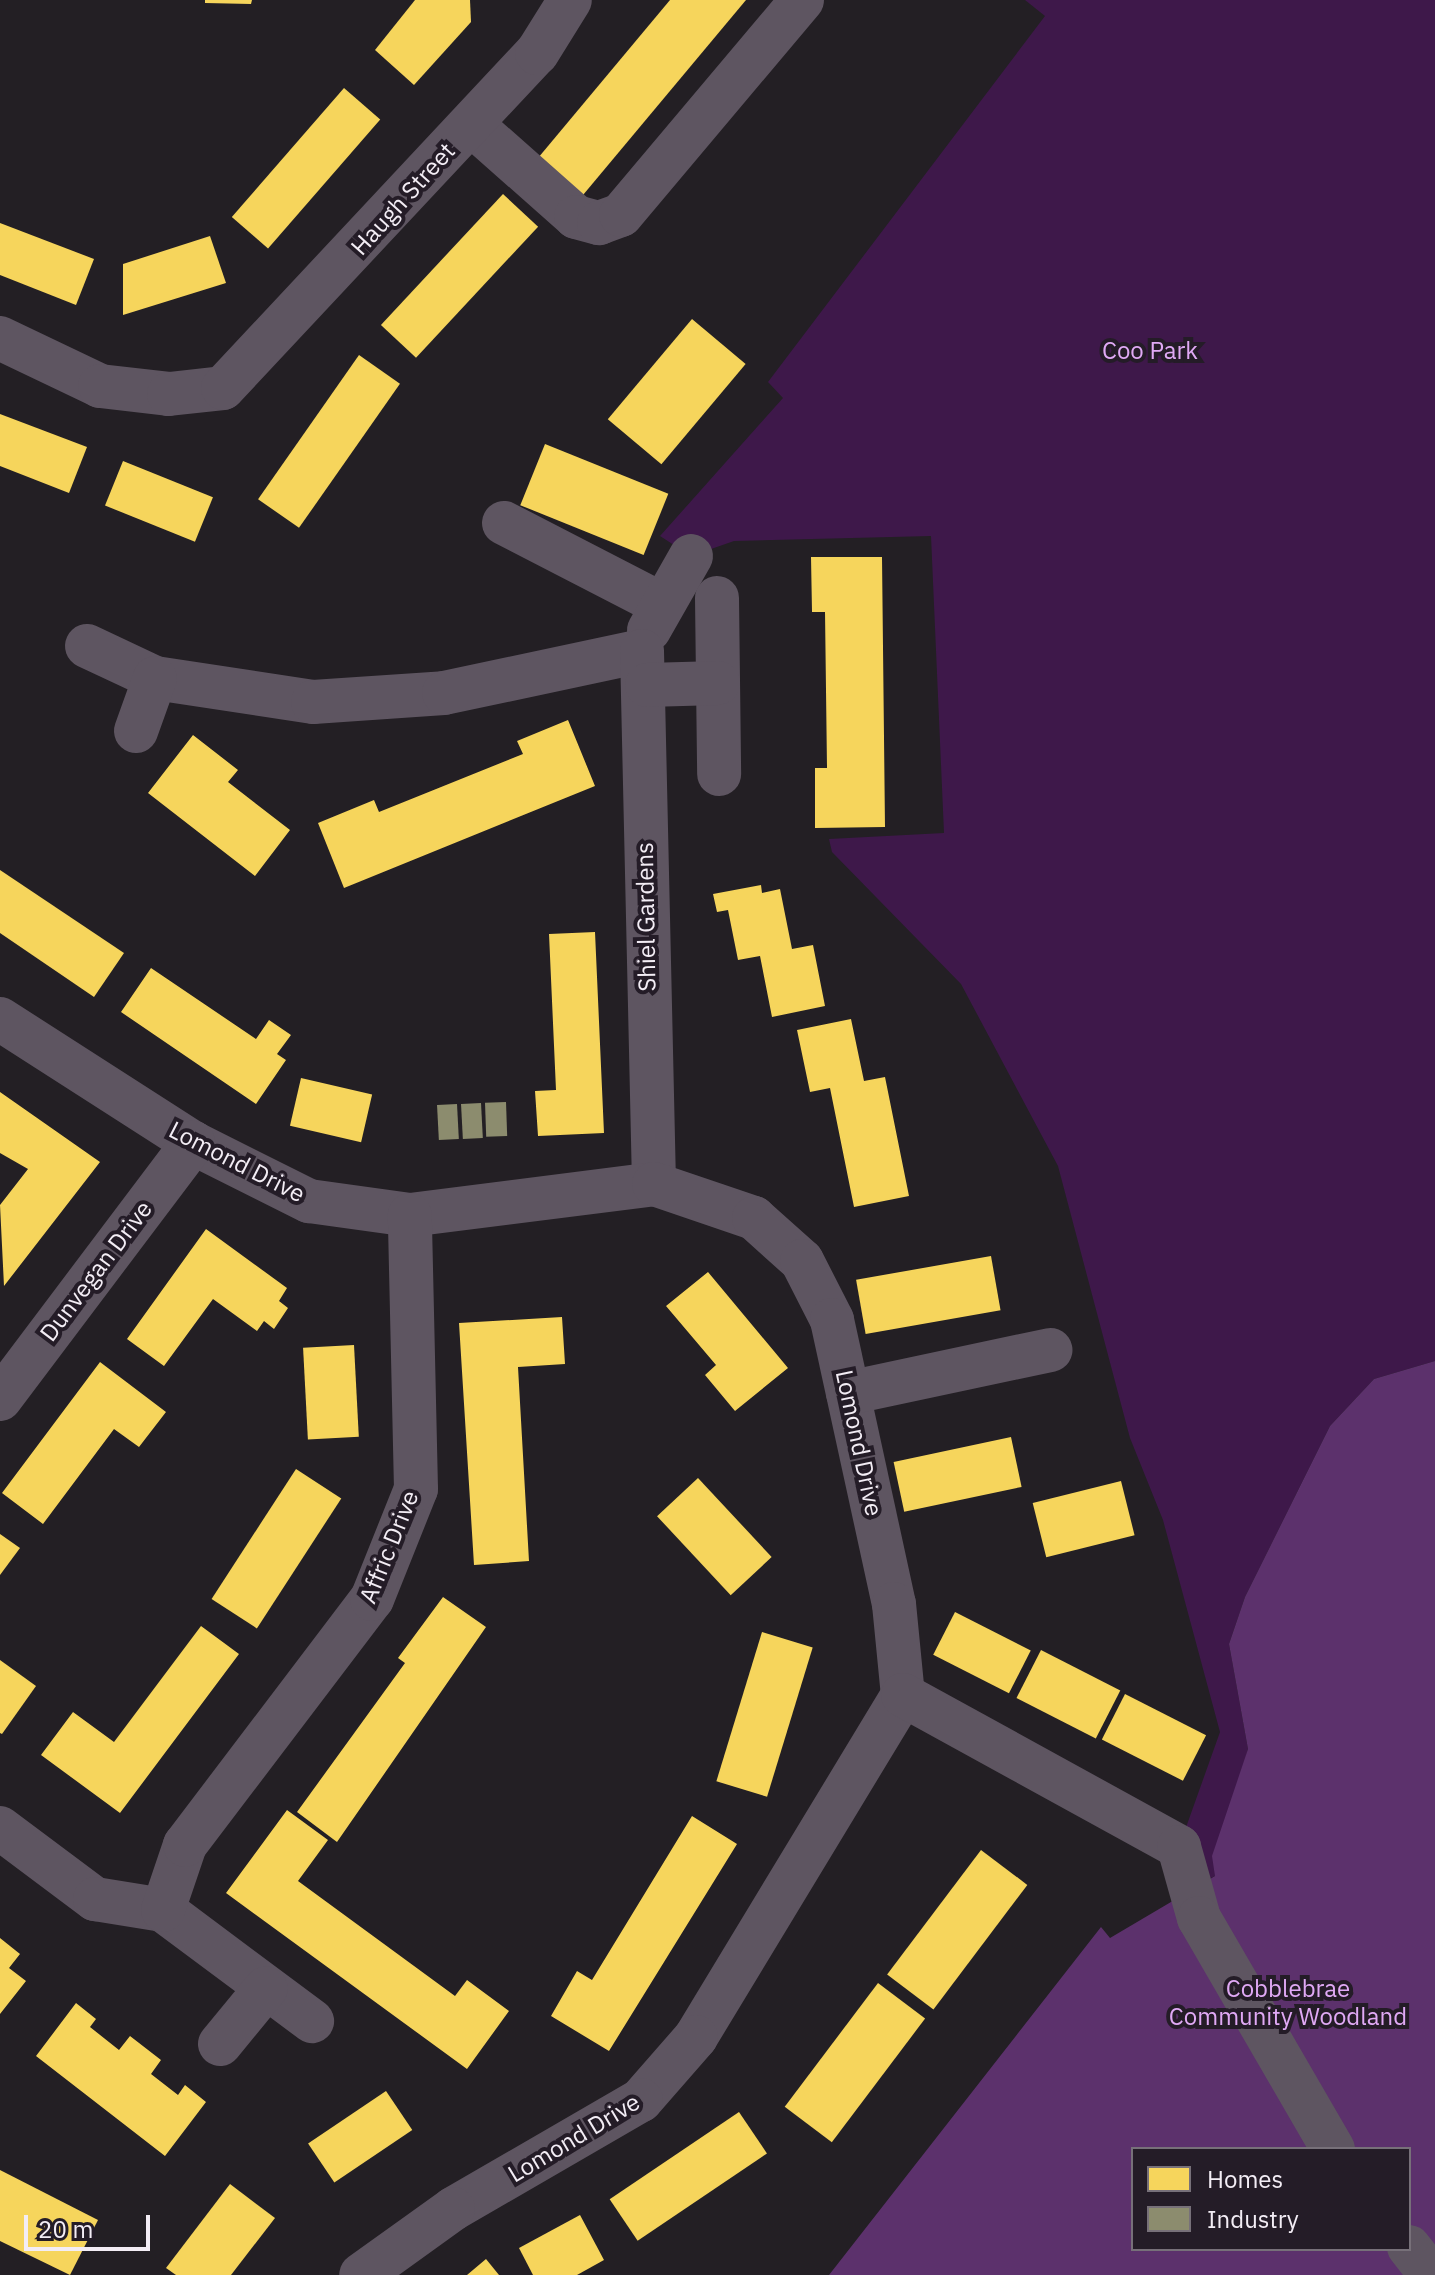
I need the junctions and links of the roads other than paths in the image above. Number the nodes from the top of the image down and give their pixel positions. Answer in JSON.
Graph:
{"nodes":[{"id":1,"x":570,"y":0,"type":"edge"},
{"id":2,"x":802,"y":0,"type":"edge"},
{"id":3,"x":471,"y":124,"type":"junction"},
{"id":4,"x":0,"y":338,"type":"edge"},
{"id":5,"x":504,"y":523,"type":"dead end"},
{"id":6,"x":691,"y":556,"type":"dead end"},
{"id":7,"x":717,"y":598,"type":"dead end"},
{"id":8,"x":659,"y":603,"type":"junction"},
{"id":9,"x":87,"y":646,"type":"dead end"},
{"id":10,"x":644,"y":668,"type":"junction"},
{"id":11,"x":155,"y":678,"type":"junction"},
{"id":12,"x":718,"y":683,"type":"junction"},
{"id":13,"x":136,"y":731,"type":"dead end"},
{"id":14,"x":719,"y":774,"type":"dead end"},
{"id":15,"x":0,"y":1019,"type":"edge"},
{"id":16,"x":193,"y":1143,"type":"junction"},
{"id":17,"x":654,"y":1184,"type":"junction"},
{"id":18,"x":410,"y":1215,"type":"junction"},
{"id":19,"x":1050,"y":1350,"type":"dead end"},
{"id":20,"x":848,"y":1393,"type":"junction"},
{"id":21,"x":0,"y":1399,"type":"edge"},
{"id":22,"x":903,"y":1695,"type":"junction"},
{"id":23,"x":0,"y":1828,"type":"edge"},
{"id":24,"x":163,"y":1910,"type":"junction"},
{"id":25,"x":266,"y":1988,"type":"junction"},
{"id":26,"x":312,"y":2021,"type":"dead end"},
{"id":27,"x":220,"y":2044,"type":"dead end"},
{"id":28,"x":1332,"y":2147,"type":"edge"},
{"id":29,"x":1411,"y":2250,"type":"edge"},
{"id":30,"x":361,"y":2275,"type":"edge"},
{"id":31,"x":1431,"y":2275,"type":"edge"}],
"edges":[{"from":1,"to":3,"type":"street","name":"Haugh Street"},
{"from":2,"to":3,"type":"street"},
{"from":3,"to":4,"type":"street","name":"Haugh Street"},
{"from":5,"to":8,"type":"street"},
{"from":6,"to":8,"type":"street","name":"Shiel Gardens"},
{"from":7,"to":12,"type":"street"},
{"from":8,"to":10,"type":"street","name":"Shiel Gardens"},
{"from":9,"to":11,"type":"street"},
{"from":10,"to":11,"type":"street"},
{"from":10,"to":12,"type":"street"},
{"from":10,"to":17,"type":"street","name":"Shiel Gardens"},
{"from":11,"to":13,"type":"street"},
{"from":12,"to":14,"type":"street"},
{"from":15,"to":16,"type":"street","name":"Lomond Drive"},
{"from":16,"to":18,"type":"street","name":"Lomond Drive"},
{"from":16,"to":21,"type":"street","name":"Dunvegan Drive"},
{"from":17,"to":18,"type":"street","name":"Lomond Drive"},
{"from":17,"to":20,"type":"street","name":"Lomond Drive"},
{"from":18,"to":24,"type":"street","name":"Affric Drive"},
{"from":19,"to":20,"type":"street"},
{"from":20,"to":22,"type":"street","name":"Lomond Drive"},
{"from":22,"to":28,"type":"street"},
{"from":22,"to":30,"type":"street","name":"Lomond Drive"},
{"from":23,"to":24,"type":"street"},
{"from":24,"to":25,"type":"street"},
{"from":25,"to":26,"type":"street"},
{"from":25,"to":27,"type":"street"},
{"from":29,"to":31,"type":"street"}]}
